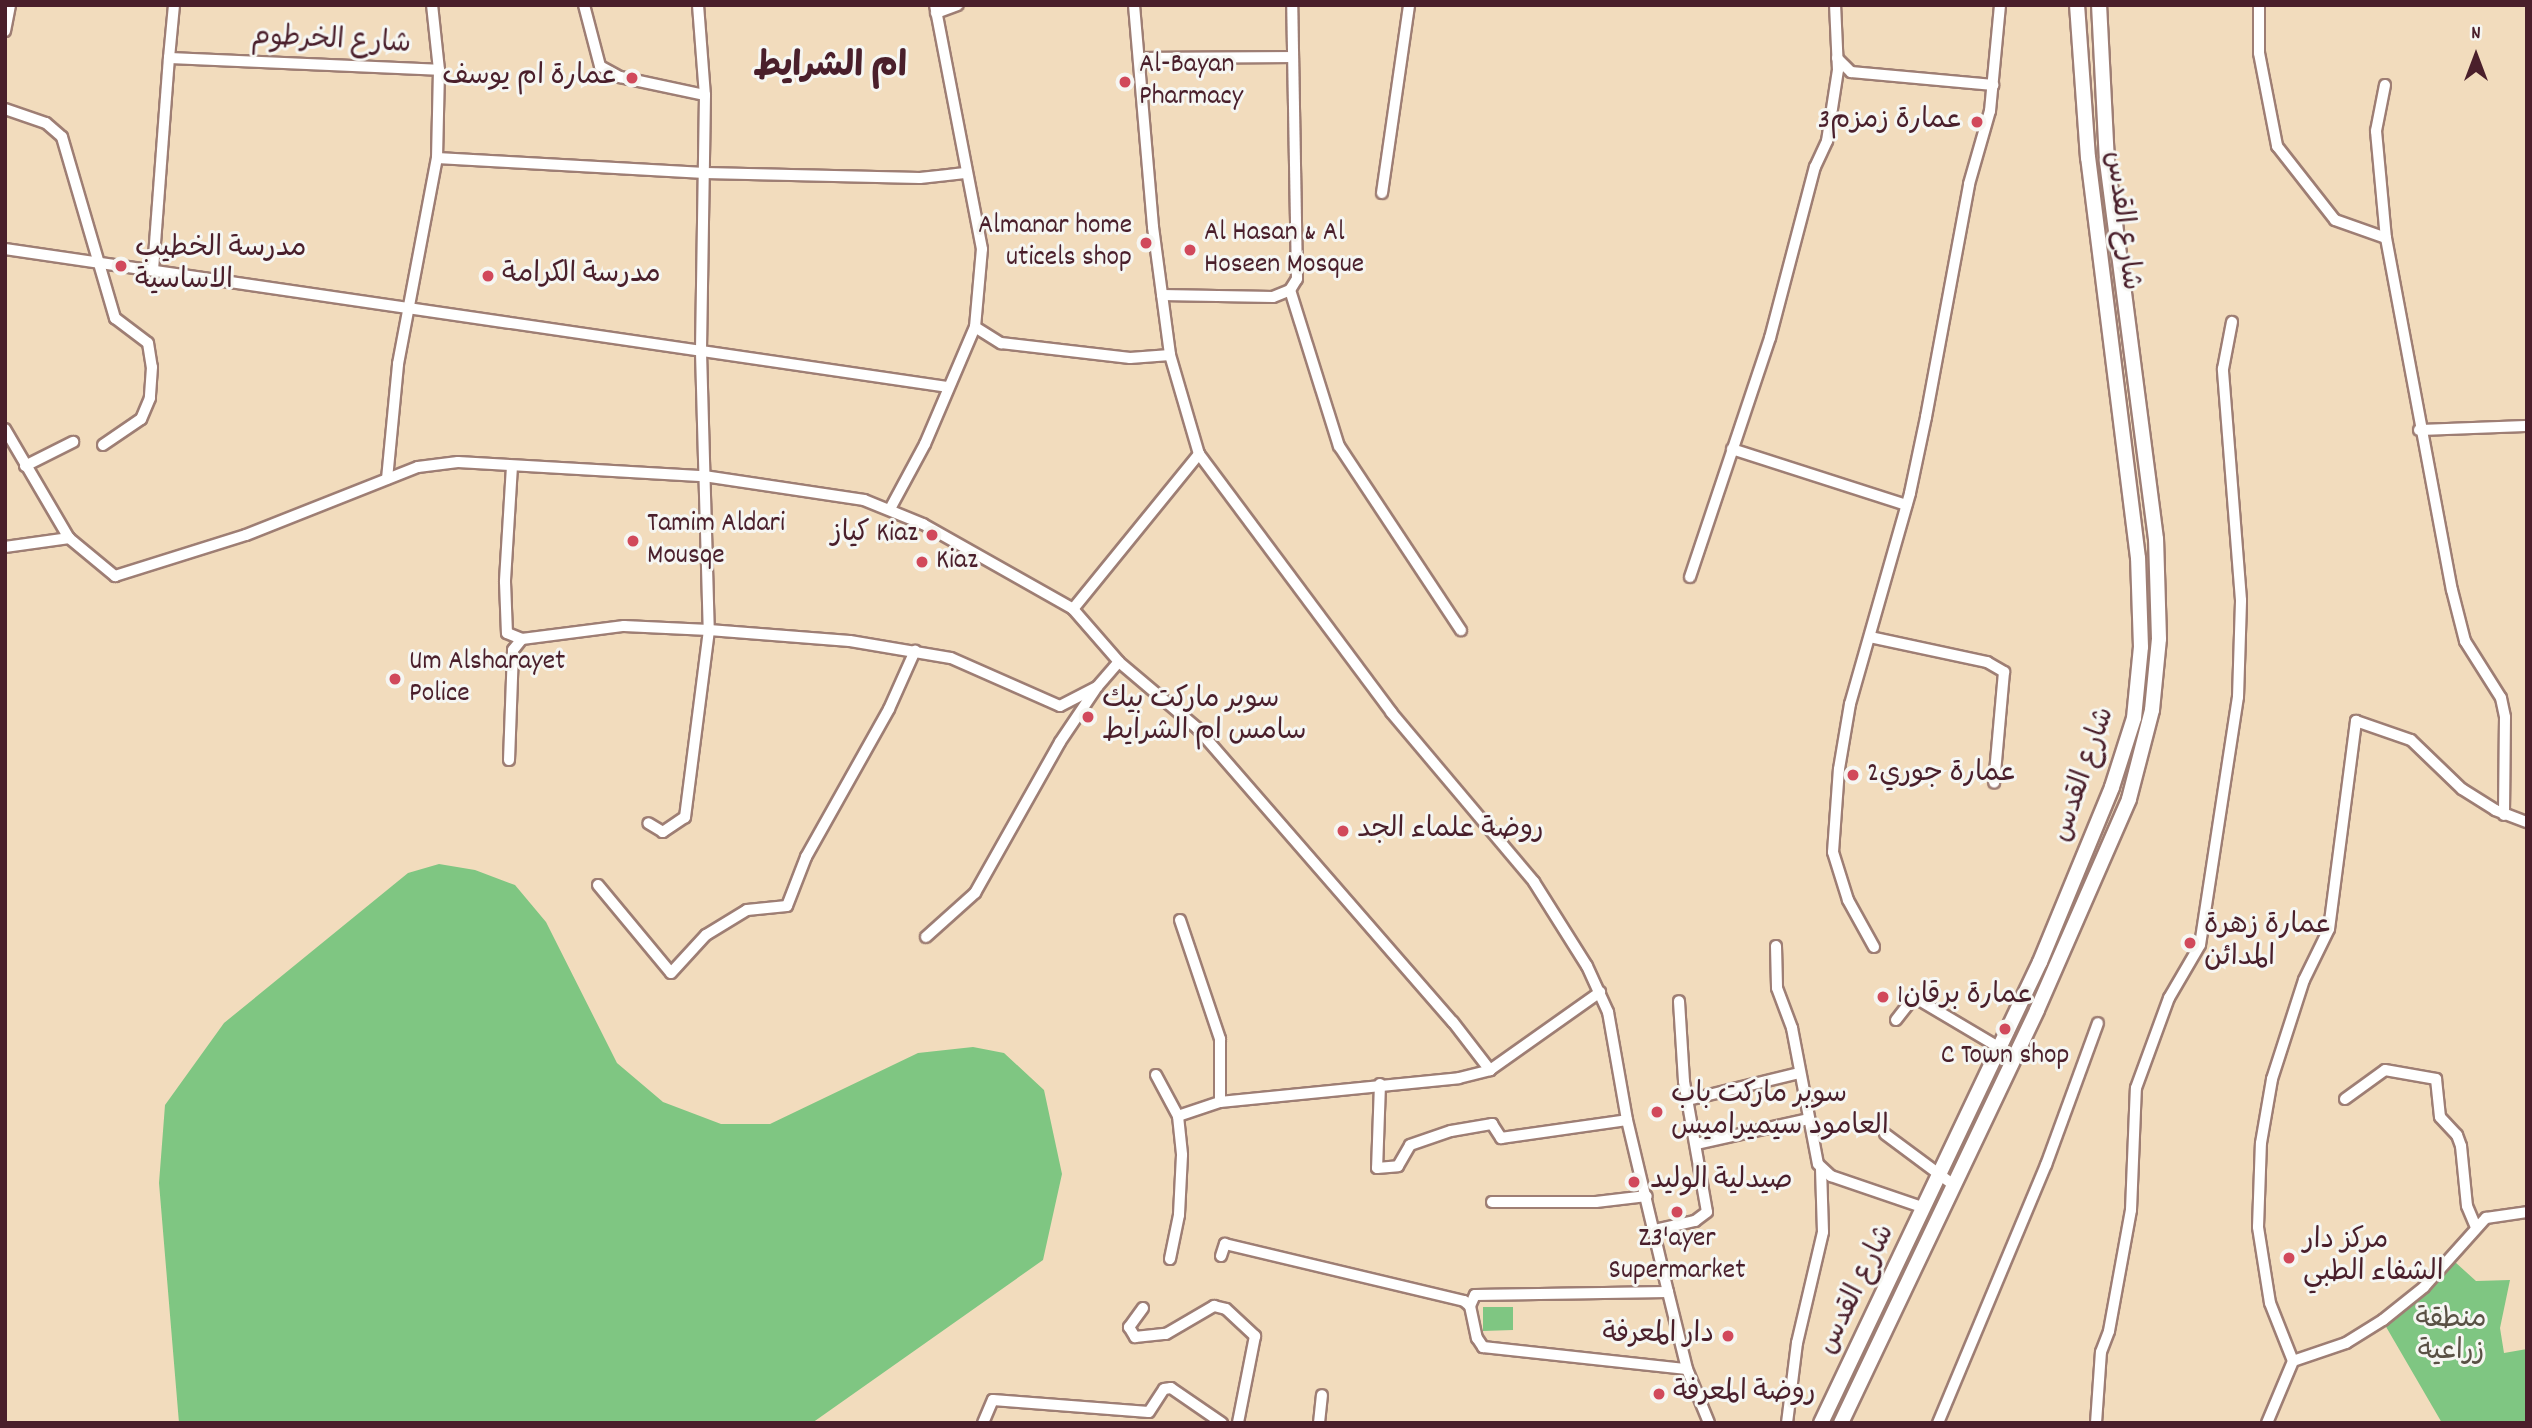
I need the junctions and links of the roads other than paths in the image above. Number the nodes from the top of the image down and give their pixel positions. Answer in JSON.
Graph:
{"nodes":[{"id":1,"x":10,"y":5,"type":"edge"},
{"id":2,"x":174,"y":5,"type":"edge"},
{"id":3,"x":432,"y":5,"type":"edge"},
{"id":4,"x":584,"y":5,"type":"edge"},
{"id":5,"x":698,"y":5,"type":"edge"},
{"id":6,"x":958,"y":5,"type":"edge"},
{"id":7,"x":1134,"y":5,"type":"edge"},
{"id":8,"x":1292,"y":5,"type":"edge"},
{"id":9,"x":1409,"y":5,"type":"edge"},
{"id":10,"x":1835,"y":5,"type":"edge"},
{"id":11,"x":2000,"y":5,"type":"edge"},
{"id":12,"x":2077,"y":5,"type":"edge"},
{"id":13,"x":2099,"y":5,"type":"edge"},
{"id":14,"x":2259,"y":5,"type":"edge"},
{"id":15,"x":935,"y":9,"type":"edge"},
{"id":16,"x":5,"y":31,"type":"edge"},
{"id":17,"x":1292,"y":57,"type":"junction"},
{"id":18,"x":169,"y":58,"type":"junction"},
{"id":19,"x":1140,"y":58,"type":"junction"},
{"id":20,"x":1837,"y":58,"type":"junction"},
{"id":21,"x":439,"y":70,"type":"junction"},
{"id":22,"x":1993,"y":85,"type":"junction"},
{"id":23,"x":2385,"y":85,"type":"dead end"},
{"id":24,"x":705,"y":95,"type":"junction"},
{"id":25,"x":5,"y":109,"type":"edge"},
{"id":26,"x":437,"y":158,"type":"junction"},
{"id":27,"x":2088,"y":158,"type":"junction"},
{"id":28,"x":2107,"y":162,"type":"junction"},
{"id":29,"x":705,"y":173,"type":"junction"},
{"id":30,"x":965,"y":173,"type":"junction"},
{"id":31,"x":1382,"y":193,"type":"dead end"},
{"id":32,"x":2386,"y":238,"type":"junction"},
{"id":33,"x":5,"y":248,"type":"edge"},
{"id":34,"x":99,"y":263,"type":"junction"},
{"id":35,"x":153,"y":271,"type":"junction"},
{"id":36,"x":1290,"y":290,"type":"junction"},
{"id":37,"x":1162,"y":295,"type":"junction"},
{"id":38,"x":408,"y":307,"type":"junction"},
{"id":39,"x":2232,"y":322,"type":"dead end"},
{"id":40,"x":975,"y":327,"type":"junction"},
{"id":41,"x":701,"y":352,"type":"junction"},
{"id":42,"x":1170,"y":355,"type":"junction"},
{"id":43,"x":947,"y":387,"type":"junction"},
{"id":44,"x":2527,"y":426,"type":"edge"},
{"id":45,"x":5,"y":429,"type":"edge"},
{"id":46,"x":2419,"y":430,"type":"junction"},
{"id":47,"x":73,"y":442,"type":"dead end"},
{"id":48,"x":103,"y":445,"type":"dead end"},
{"id":49,"x":1732,"y":449,"type":"junction"},
{"id":50,"x":1199,"y":454,"type":"junction"},
{"id":51,"x":25,"y":466,"type":"junction"},
{"id":52,"x":512,"y":466,"type":"junction"},
{"id":53,"x":704,"y":476,"type":"junction"},
{"id":54,"x":387,"y":479,"type":"junction"},
{"id":55,"x":1906,"y":505,"type":"junction"},
{"id":56,"x":890,"y":509,"type":"junction"},
{"id":57,"x":69,"y":538,"type":"junction"},
{"id":58,"x":5,"y":547,"type":"edge"},
{"id":59,"x":1690,"y":576,"type":"dead end"},
{"id":60,"x":1073,"y":609,"type":"junction"},
{"id":61,"x":1461,"y":629,"type":"dead end"},
{"id":62,"x":709,"y":630,"type":"junction"},
{"id":63,"x":1870,"y":637,"type":"junction"},
{"id":64,"x":522,"y":639,"type":"junction"},
{"id":65,"x":915,"y":651,"type":"junction"},
{"id":66,"x":1119,"y":662,"type":"junction"},
{"id":67,"x":1097,"y":687,"type":"junction"},
{"id":68,"x":509,"y":760,"type":"dead end"},
{"id":69,"x":1994,"y":783,"type":"dead end"},
{"id":70,"x":2504,"y":815,"type":"junction"},
{"id":71,"x":2527,"y":822,"type":"edge"},
{"id":72,"x":648,"y":823,"type":"dead end"},
{"id":73,"x":598,"y":885,"type":"dead end"},
{"id":74,"x":1180,"y":920,"type":"dead end"},
{"id":75,"x":926,"y":937,"type":"dead end"},
{"id":76,"x":1776,"y":946,"type":"dead end"},
{"id":77,"x":1874,"y":947,"type":"dead end"},
{"id":78,"x":1600,"y":992,"type":"junction"},
{"id":79,"x":1679,"y":1001,"type":"dead end"},
{"id":80,"x":1896,"y":1020,"type":"dead end"},
{"id":81,"x":2098,"y":1023,"type":"dead end"},
{"id":82,"x":2000,"y":1048,"type":"junction"},
{"id":83,"x":1490,"y":1070,"type":"junction"},
{"id":84,"x":1800,"y":1073,"type":"junction"},
{"id":85,"x":1156,"y":1074,"type":"dead end"},
{"id":86,"x":1380,"y":1084,"type":"junction"},
{"id":87,"x":2345,"y":1099,"type":"dead end"},
{"id":88,"x":1688,"y":1100,"type":"junction"},
{"id":89,"x":1220,"y":1102,"type":"junction"},
{"id":90,"x":1178,"y":1116,"type":"junction"},
{"id":91,"x":1809,"y":1119,"type":"junction"},
{"id":92,"x":1627,"y":1120,"type":"junction"},
{"id":93,"x":1885,"y":1134,"type":"dead end"},
{"id":94,"x":1696,"y":1144,"type":"junction"},
{"id":95,"x":1821,"y":1170,"type":"junction"},
{"id":96,"x":1939,"y":1178,"type":"junction"},
{"id":97,"x":1955,"y":1186,"type":"junction"},
{"id":98,"x":1647,"y":1196,"type":"junction"},
{"id":99,"x":1492,"y":1202,"type":"dead end"},
{"id":100,"x":1925,"y":1208,"type":"junction"},
{"id":101,"x":2527,"y":1212,"type":"edge"},
{"id":102,"x":2476,"y":1227,"type":"junction"},
{"id":103,"x":1655,"y":1230,"type":"junction"},
{"id":104,"x":1221,"y":1256,"type":"dead end"},
{"id":105,"x":1170,"y":1259,"type":"dead end"},
{"id":106,"x":1668,"y":1292,"type":"junction"},
{"id":107,"x":1470,"y":1306,"type":"junction"},
{"id":108,"x":1143,"y":1308,"type":"dead end"},
{"id":109,"x":2293,"y":1361,"type":"junction"},
{"id":110,"x":1687,"y":1369,"type":"junction"},
{"id":111,"x":1322,"y":1395,"type":"dead end"},
{"id":112,"x":983,"y":1423,"type":"edge"},
{"id":113,"x":1222,"y":1423,"type":"edge"},
{"id":114,"x":1238,"y":1423,"type":"edge"},
{"id":115,"x":1319,"y":1423,"type":"edge"},
{"id":116,"x":1709,"y":1423,"type":"edge"},
{"id":117,"x":1787,"y":1423,"type":"edge"},
{"id":118,"x":1821,"y":1423,"type":"edge"},
{"id":119,"x":1841,"y":1423,"type":"edge"},
{"id":120,"x":1938,"y":1423,"type":"edge"},
{"id":121,"x":2096,"y":1423,"type":"edge"},
{"id":122,"x":2267,"y":1423,"type":"edge"}],
"edges":[{"from":1,"to":16,"type":"street"},
{"from":2,"to":18,"type":"street"},
{"from":3,"to":21,"type":"street"},
{"from":4,"to":24,"type":"street"},
{"from":5,"to":24,"type":"street"},
{"from":6,"to":15,"type":"street"},
{"from":7,"to":19,"type":"street"},
{"from":8,"to":17,"type":"street"},
{"from":9,"to":31,"type":"street"},
{"from":10,"to":20,"type":"street"},
{"from":11,"to":22,"type":"street"},
{"from":12,"to":27,"type":"main road","name":"شارع القدس"},
{"from":13,"to":28,"type":"main road","name":"شارع القدس"},
{"from":14,"to":32,"type":"street"},
{"from":15,"to":30,"type":"street"},
{"from":17,"to":19,"type":"street"},
{"from":17,"to":36,"type":"street"},
{"from":18,"to":21,"type":"street","name":"شارع الخرطوم"},
{"from":18,"to":35,"type":"street"},
{"from":19,"to":37,"type":"street"},
{"from":20,"to":22,"type":"street"},
{"from":20,"to":49,"type":"street"},
{"from":21,"to":26,"type":"street","name":"شارع الخرطوم"},
{"from":22,"to":55,"type":"street"},
{"from":23,"to":32,"type":"street"},
{"from":24,"to":29,"type":"street"},
{"from":25,"to":34,"type":"street"},
{"from":26,"to":29,"type":"street"},
{"from":26,"to":38,"type":"street","name":"شارع الخرطوم"},
{"from":27,"to":28,"type":"main road"},
{"from":27,"to":82,"type":"main road","name":"شارع القدس"},
{"from":28,"to":97,"type":"main road","name":"شارع القدس"},
{"from":29,"to":30,"type":"street"},
{"from":29,"to":41,"type":"street"},
{"from":30,"to":40,"type":"street"},
{"from":32,"to":46,"type":"street"},
{"from":33,"to":34,"type":"street"},
{"from":34,"to":35,"type":"street"},
{"from":34,"to":48,"type":"street"},
{"from":35,"to":38,"type":"street"},
{"from":36,"to":37,"type":"street"},
{"from":36,"to":61,"type":"street"},
{"from":37,"to":42,"type":"street"},
{"from":38,"to":41,"type":"street"},
{"from":38,"to":54,"type":"street","name":"شارع الخرطوم"},
{"from":39,"to":121,"type":"street"},
{"from":40,"to":42,"type":"street"},
{"from":40,"to":43,"type":"street"},
{"from":41,"to":43,"type":"street"},
{"from":41,"to":53,"type":"street"},
{"from":42,"to":50,"type":"street"},
{"from":43,"to":56,"type":"street"},
{"from":44,"to":46,"type":"street"},
{"from":45,"to":51,"type":"street"},
{"from":46,"to":70,"type":"street"},
{"from":47,"to":51,"type":"street"},
{"from":49,"to":55,"type":"street"},
{"from":49,"to":59,"type":"street"},
{"from":50,"to":60,"type":"street"},
{"from":50,"to":78,"type":"street"},
{"from":51,"to":57,"type":"street"},
{"from":52,"to":53,"type":"street"},
{"from":52,"to":54,"type":"street"},
{"from":52,"to":64,"type":"street"},
{"from":53,"to":56,"type":"street"},
{"from":53,"to":62,"type":"street"},
{"from":54,"to":57,"type":"street"},
{"from":55,"to":63,"type":"street"},
{"from":56,"to":60,"type":"street"},
{"from":57,"to":58,"type":"street"},
{"from":60,"to":66,"type":"street"},
{"from":62,"to":64,"type":"street"},
{"from":62,"to":65,"type":"street"},
{"from":62,"to":72,"type":"street"},
{"from":63,"to":69,"type":"street"},
{"from":63,"to":77,"type":"street"},
{"from":64,"to":68,"type":"street"},
{"from":65,"to":67,"type":"street"},
{"from":65,"to":73,"type":"street"},
{"from":66,"to":67,"type":"street"},
{"from":66,"to":83,"type":"street"},
{"from":67,"to":75,"type":"street"},
{"from":70,"to":71,"type":"street"},
{"from":70,"to":109,"type":"street"},
{"from":74,"to":89,"type":"street"},
{"from":76,"to":84,"type":"street"},
{"from":78,"to":83,"type":"street"},
{"from":78,"to":92,"type":"street"},
{"from":79,"to":88,"type":"street"},
{"from":80,"to":82,"type":"street"},
{"from":81,"to":120,"type":"street"},
{"from":82,"to":96,"type":"main road","name":"شارع القدس"},
{"from":83,"to":86,"type":"street"},
{"from":84,"to":88,"type":"street"},
{"from":84,"to":91,"type":"street"},
{"from":85,"to":90,"type":"street"},
{"from":86,"to":89,"type":"street"},
{"from":86,"to":92,"type":"street"},
{"from":87,"to":102,"type":"street"},
{"from":88,"to":94,"type":"street"},
{"from":89,"to":90,"type":"street"},
{"from":90,"to":105,"type":"street"},
{"from":91,"to":94,"type":"street"},
{"from":91,"to":95,"type":"street"},
{"from":92,"to":98,"type":"street"},
{"from":93,"to":96,"type":"street"},
{"from":94,"to":103,"type":"street"},
{"from":95,"to":100,"type":"street"},
{"from":95,"to":117,"type":"street"},
{"from":96,"to":97,"type":"street"},
{"from":96,"to":100,"type":"main road","name":"شارع القدس"},
{"from":97,"to":119,"type":"main road","name":"شارع القدس"},
{"from":98,"to":99,"type":"street"},
{"from":98,"to":103,"type":"street"},
{"from":100,"to":118,"type":"main road","name":"شارع القدس"},
{"from":101,"to":102,"type":"street"},
{"from":102,"to":109,"type":"street"},
{"from":103,"to":106,"type":"street"},
{"from":104,"to":107,"type":"street"},
{"from":106,"to":107,"type":"street"},
{"from":106,"to":110,"type":"street"},
{"from":107,"to":110,"type":"street"},
{"from":108,"to":114,"type":"street"},
{"from":109,"to":122,"type":"street"},
{"from":110,"to":116,"type":"street"},
{"from":111,"to":115,"type":"street"},
{"from":112,"to":113,"type":"street"}]}
